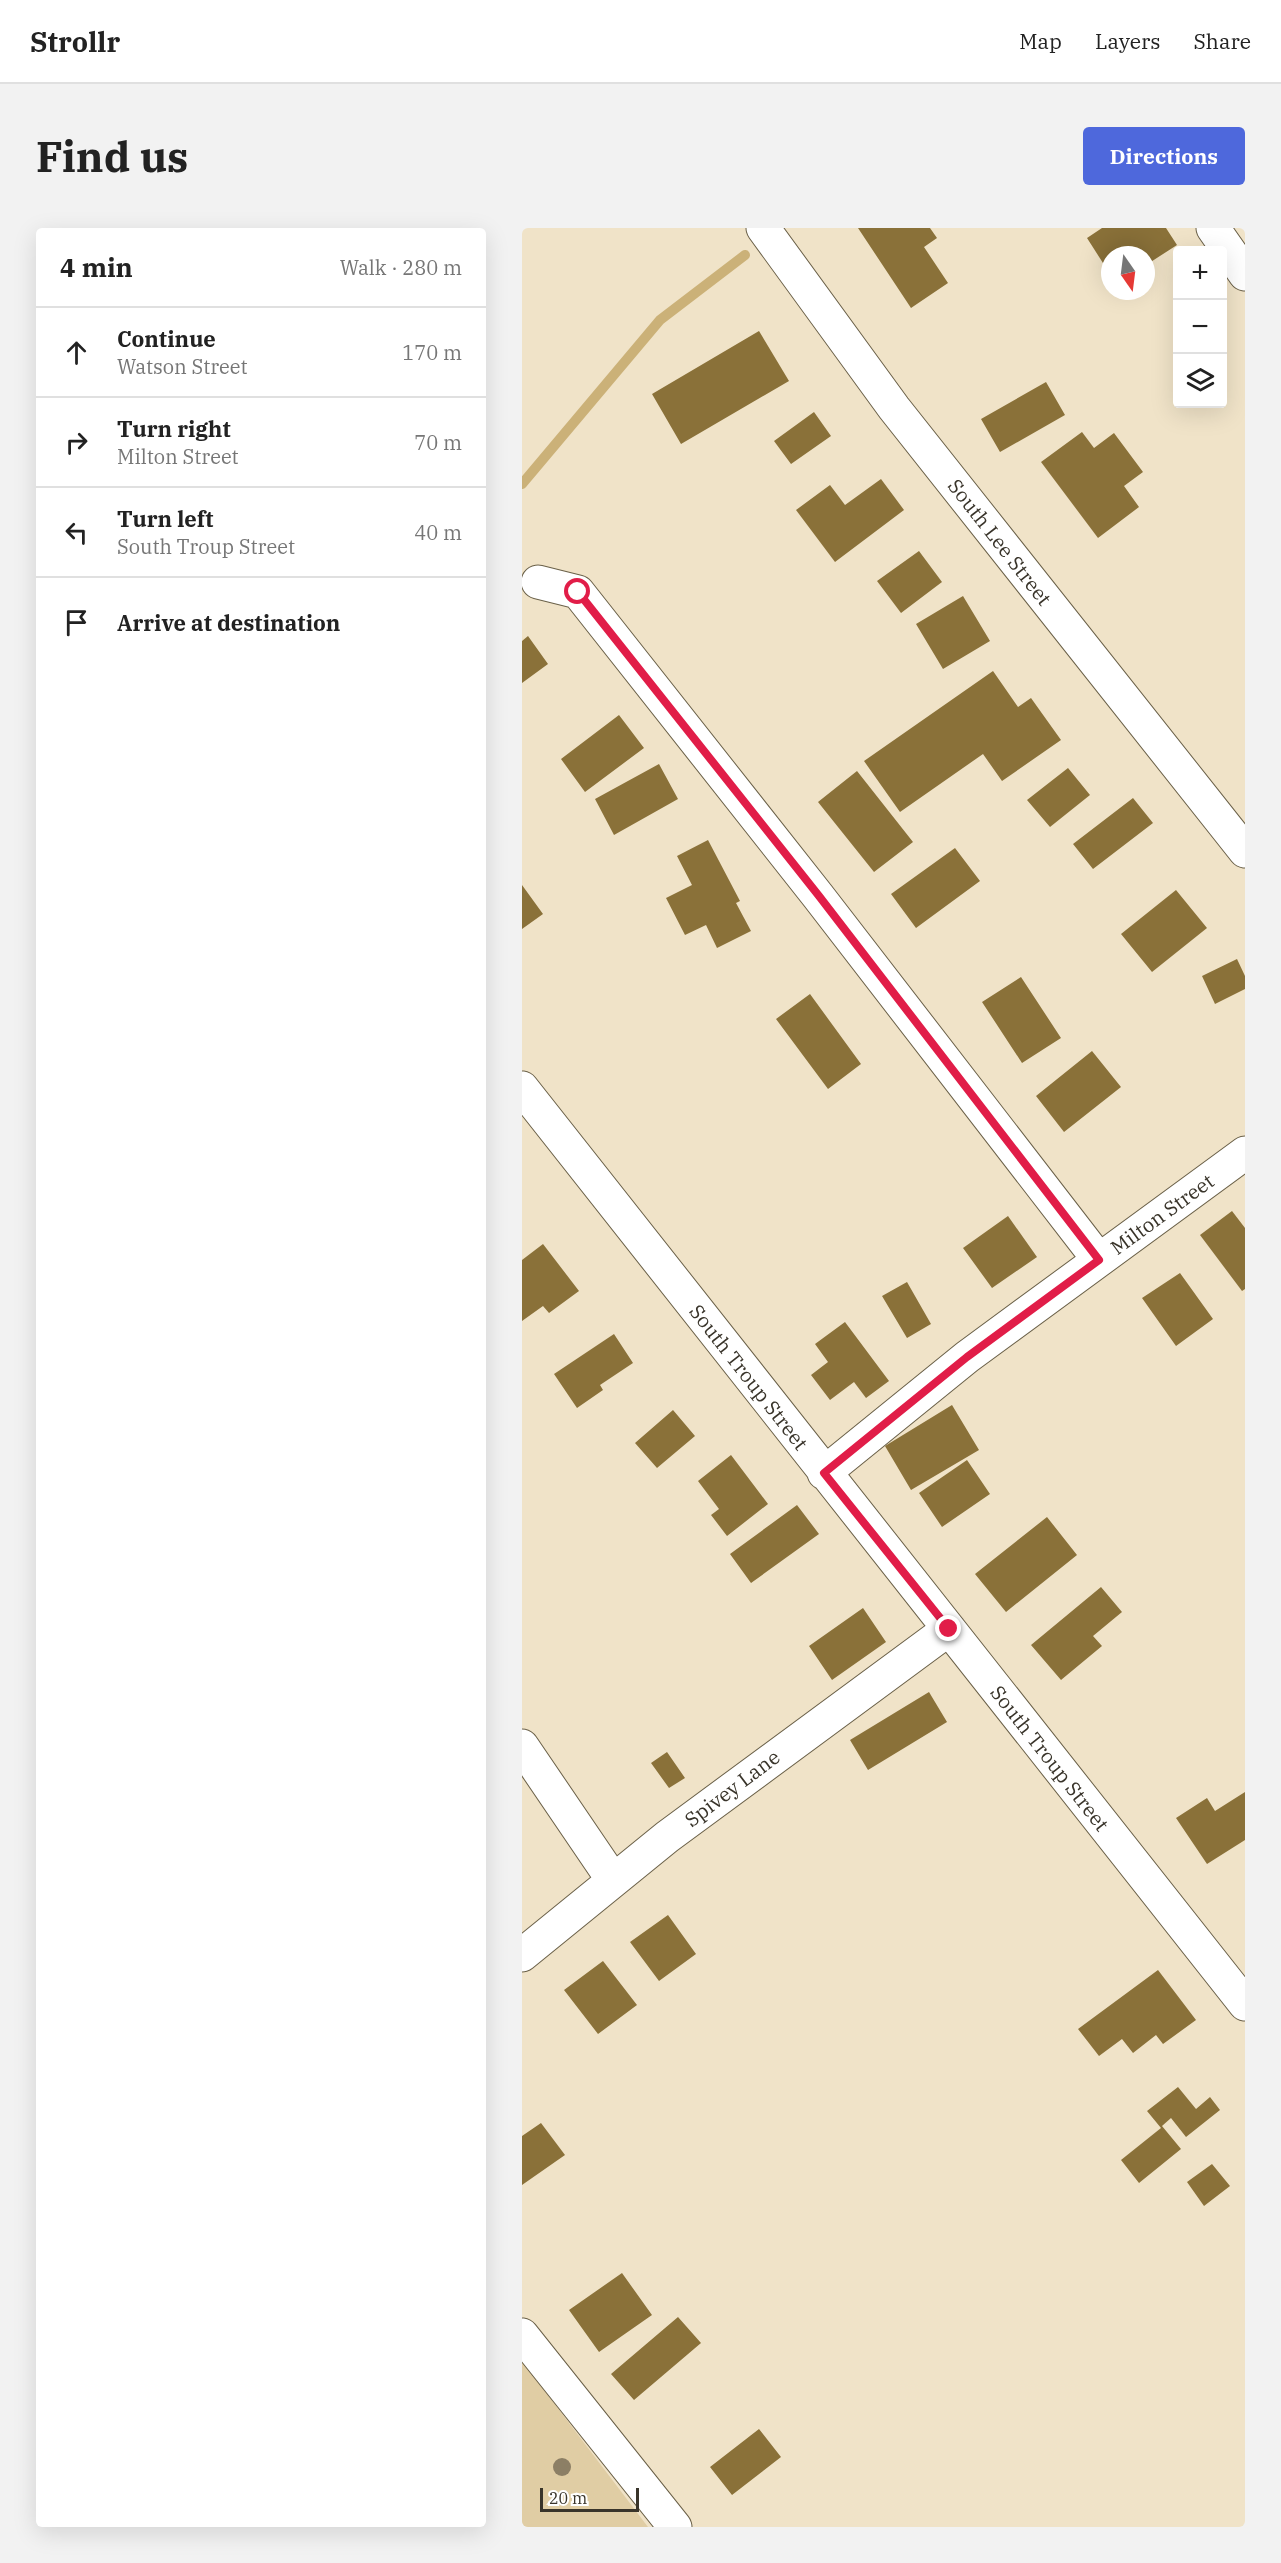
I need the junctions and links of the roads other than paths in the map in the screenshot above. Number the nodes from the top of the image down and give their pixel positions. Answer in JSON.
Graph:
{"nodes":[{"id":1,"x":763,"y":228,"type":"edge"},
{"id":2,"x":1213,"y":228,"type":"edge"},
{"id":3,"x":1245,"y":273,"type":"edge"},
{"id":4,"x":538,"y":582,"type":"dead end"},
{"id":5,"x":1245,"y":851,"type":"edge"},
{"id":6,"x":522,"y":1088,"type":"edge"},
{"id":7,"x":1245,"y":1153,"type":"edge"},
{"id":8,"x":1099,"y":1260,"type":"junction"},
{"id":9,"x":824,"y":1473,"type":"junction"},
{"id":10,"x":949,"y":1629,"type":"junction"},
{"id":11,"x":522,"y":1746,"type":"edge"},
{"id":12,"x":613,"y":1880,"type":"junction"},
{"id":13,"x":522,"y":1956,"type":"edge"},
{"id":14,"x":1245,"y":2004,"type":"edge"},
{"id":15,"x":522,"y":2335,"type":"edge"},
{"id":16,"x":675,"y":2527,"type":"edge"}],
"edges":[{"from":1,"to":5,"type":"street","name":"South Lee Street"},
{"from":2,"to":3,"type":"street"},
{"from":4,"to":8,"type":"street"},
{"from":6,"to":9,"type":"street","name":"South Troup Street"},
{"from":7,"to":8,"type":"street","name":"Milton Street"},
{"from":8,"to":9,"type":"street","name":"Milton Street"},
{"from":9,"to":10,"type":"street","name":"South Troup Street"},
{"from":10,"to":12,"type":"street","name":"Spivey Lane"},
{"from":10,"to":14,"type":"street","name":"South Troup Street"},
{"from":11,"to":12,"type":"street"},
{"from":12,"to":13,"type":"street","name":"Spivey Lane"},
{"from":15,"to":16,"type":"street"}]}
